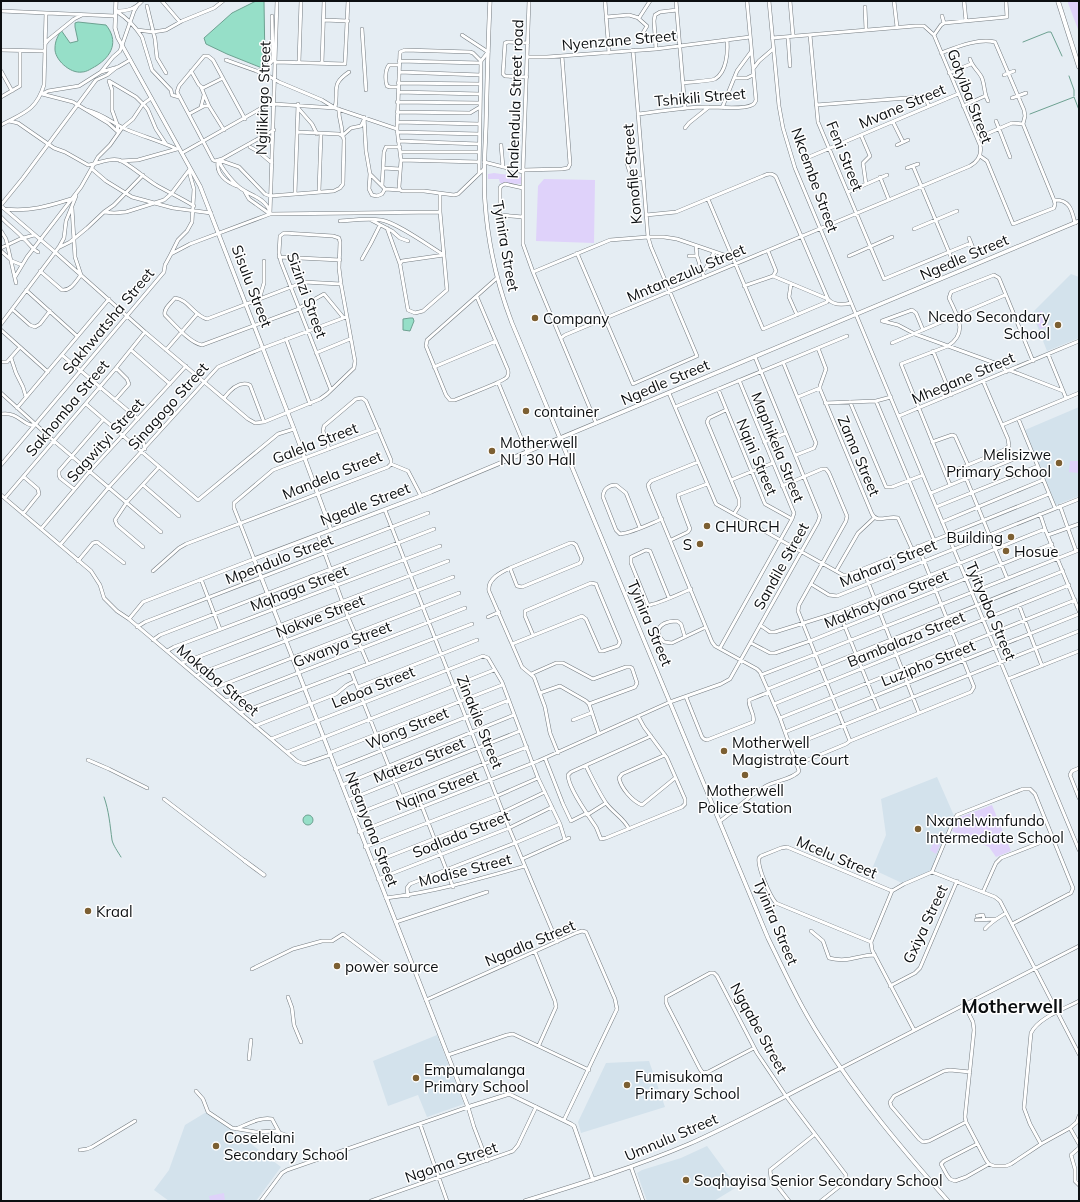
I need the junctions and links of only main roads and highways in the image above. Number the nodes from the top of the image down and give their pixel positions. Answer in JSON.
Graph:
{"nodes":[{"id":1,"x":1058,"y":1,"type":"edge"},
{"id":2,"x":1079,"y":67,"type":"edge"}],
"edges":[{"from":1,"to":2,"type":"main road"}]}
